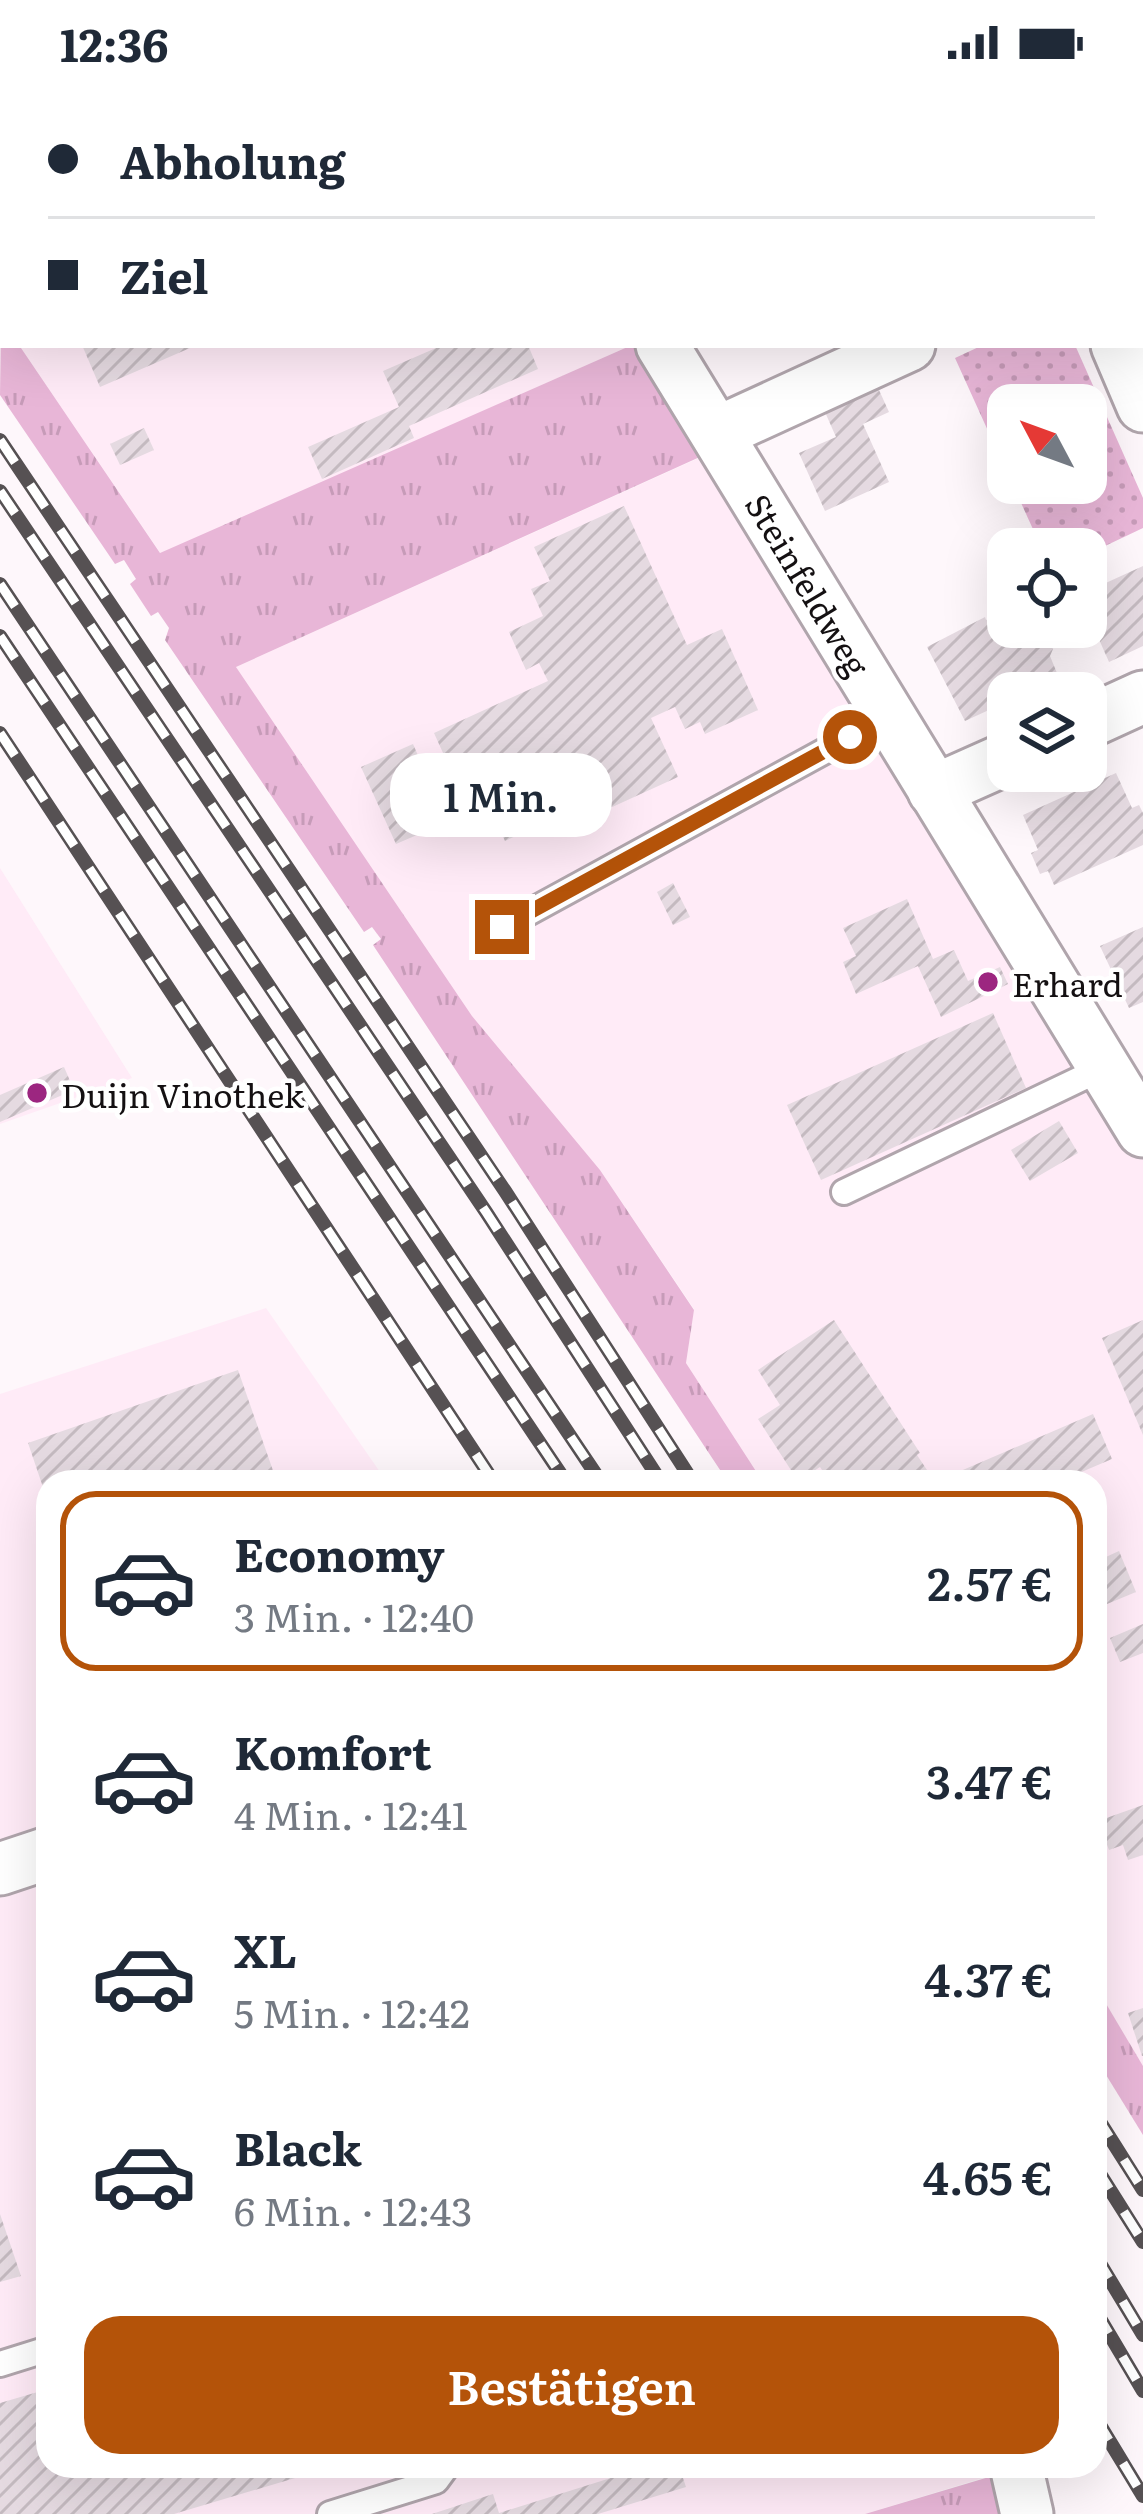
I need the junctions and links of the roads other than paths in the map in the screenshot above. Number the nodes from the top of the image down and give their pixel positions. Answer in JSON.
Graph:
{"nodes":[{"id":1,"x":664,"y":348,"type":"edge"},
{"id":2,"x":902,"y":348,"type":"edge"},
{"id":3,"x":1118,"y":348,"type":"edge"},
{"id":4,"x":1143,"y":406,"type":"edge"},
{"id":5,"x":717,"y":433,"type":"junction"},
{"id":6,"x":1143,"y":698,"type":"edge"},
{"id":7,"x":1107,"y":714,"type":"edge"},
{"id":8,"x":889,"y":716,"type":"junction"},
{"id":9,"x":987,"y":767,"type":"edge"},
{"id":10,"x":934,"y":791,"type":"junction"},
{"id":11,"x":502,"y":927,"type":"dead end"},
{"id":12,"x":1102,"y":1068,"type":"junction"},
{"id":13,"x":1143,"y":1131,"type":"edge"},
{"id":14,"x":844,"y":1192,"type":"dead end"},
{"id":15,"x":36,"y":1856,"type":"edge"},
{"id":16,"x":0,"y":1869,"type":"edge"},
{"id":17,"x":36,"y":2353,"type":"edge"},
{"id":18,"x":0,"y":2364,"type":"edge"},
{"id":19,"x":438,"y":2478,"type":"edge"},
{"id":20,"x":1019,"y":2478,"type":"edge"},
{"id":21,"x":330,"y":2514,"type":"edge"},
{"id":22,"x":1027,"y":2514,"type":"edge"}],
"edges":[{"from":1,"to":5,"type":"street","name":"Steinfeldweg"},
{"from":2,"to":5,"type":"street"},
{"from":3,"to":4,"type":"street"},
{"from":5,"to":8,"type":"street","name":"Steinfeldweg"},
{"from":6,"to":7,"type":"street"},
{"from":8,"to":10,"type":"street","name":"Steinfeldweg"},
{"from":8,"to":11,"type":"lane"},
{"from":9,"to":10,"type":"street"},
{"from":10,"to":12,"type":"street","name":"Steinfeldweg"},
{"from":12,"to":13,"type":"street","name":"Steinfeldweg"},
{"from":12,"to":14,"type":"lane"},
{"from":15,"to":16,"type":"street"},
{"from":17,"to":18,"type":"lane"},
{"from":19,"to":21,"type":"lane"},
{"from":20,"to":22,"type":"street"}]}
